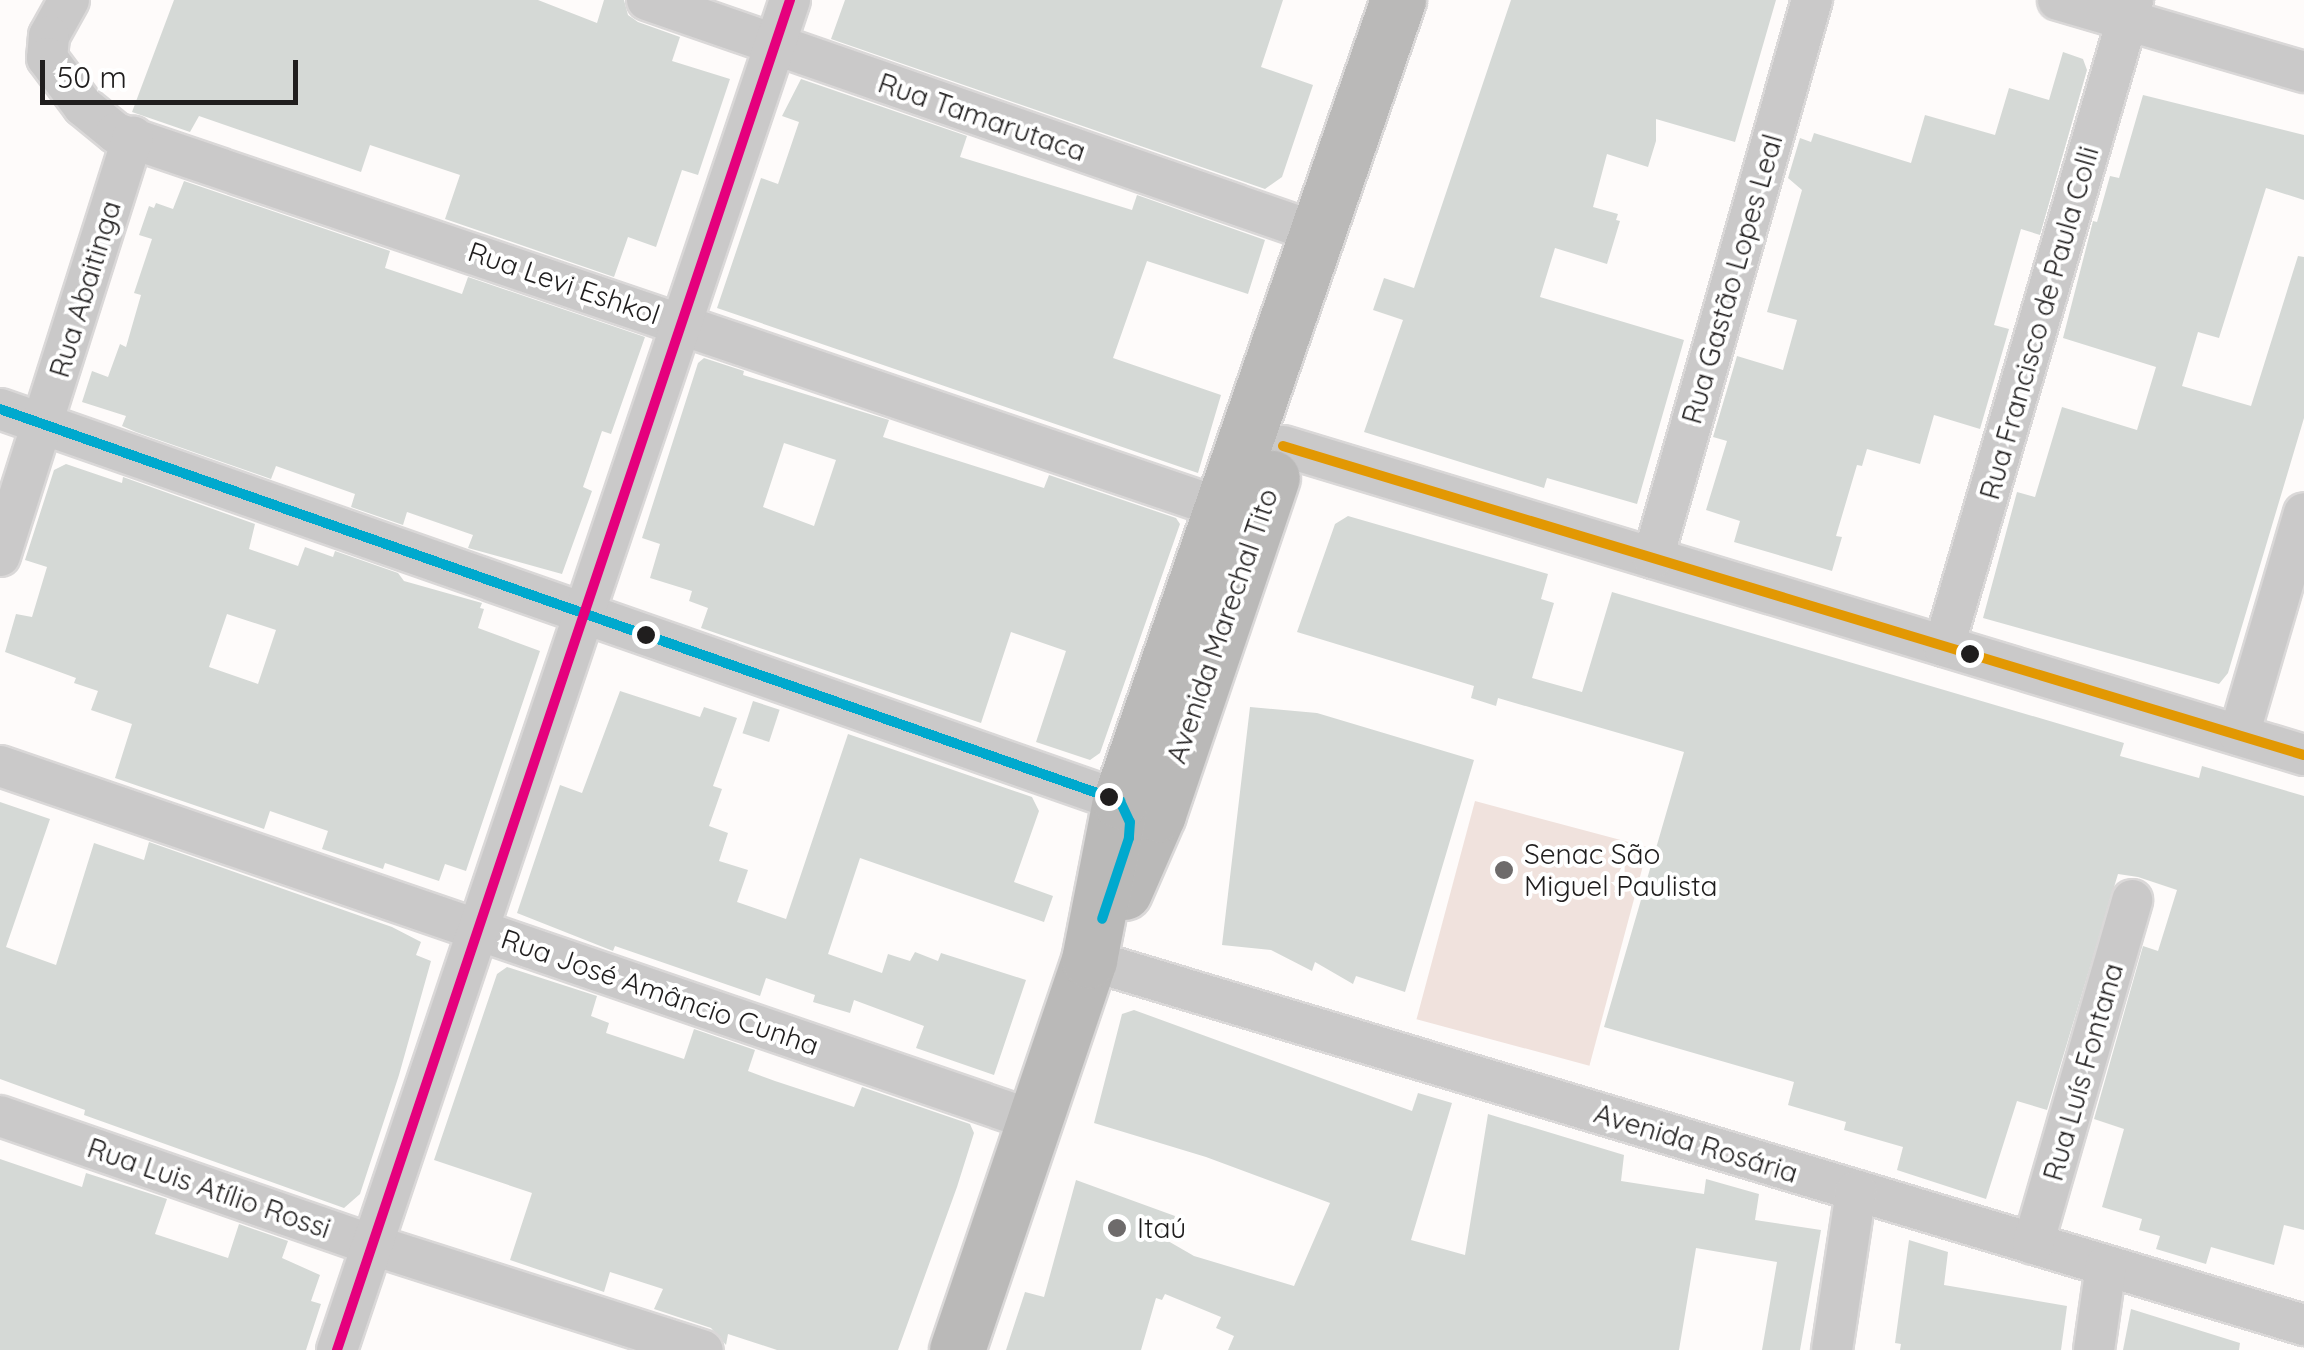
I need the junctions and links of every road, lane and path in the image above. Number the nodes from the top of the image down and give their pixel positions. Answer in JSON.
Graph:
{"nodes":[{"id":1,"x":69,"y":0,"type":"edge"},
{"id":2,"x":647,"y":0,"type":"edge"},
{"id":3,"x":790,"y":0,"type":"edge"},
{"id":4,"x":1398,"y":0,"type":"edge"},
{"id":5,"x":1434,"y":0,"type":"edge"},
{"id":6,"x":1812,"y":0,"type":"edge"},
{"id":7,"x":2058,"y":0,"type":"edge"},
{"id":8,"x":2130,"y":10,"type":"edge"},
{"id":9,"x":775,"y":46,"type":"junction"},
{"id":10,"x":2304,"y":72,"type":"edge"},
{"id":11,"x":133,"y":137,"type":"junction"},
{"id":12,"x":1318,"y":233,"type":"junction"},
{"id":13,"x":682,"y":323,"type":"junction"},
{"id":14,"x":1283,"y":332,"type":"junction"},
{"id":15,"x":0,"y":410,"type":"edge"},
{"id":16,"x":42,"y":425,"type":"junction"},
{"id":17,"x":1283,"y":446,"type":"junction"},
{"id":18,"x":1222,"y":508,"type":"junction"},
{"id":19,"x":2304,"y":513,"type":"edge"},
{"id":20,"x":0,"y":556,"type":"edge"},
{"id":21,"x":1653,"y":558,"type":"junction"},
{"id":22,"x":584,"y":616,"type":"junction"},
{"id":23,"x":1944,"y":646,"type":"junction"},
{"id":24,"x":2240,"y":736,"type":"junction"},
{"id":25,"x":2304,"y":755,"type":"edge"},
{"id":26,"x":0,"y":766,"type":"edge"},
{"id":27,"x":1120,"y":801,"type":"junction"},
{"id":28,"x":2132,"y":900,"type":"dead end"},
{"id":29,"x":479,"y":930,"type":"junction"},
{"id":30,"x":1089,"y":960,"type":"junction"},
{"id":31,"x":0,"y":1116,"type":"edge"},
{"id":32,"x":1035,"y":1121,"type":"junction"},
{"id":33,"x":1856,"y":1192,"type":"junction"},
{"id":34,"x":372,"y":1244,"type":"junction"},
{"id":35,"x":2033,"y":1244,"type":"junction"},
{"id":36,"x":2106,"y":1266,"type":"junction"},
{"id":37,"x":2304,"y":1325,"type":"edge"},
{"id":38,"x":337,"y":1350,"type":"edge"},
{"id":39,"x":703,"y":1350,"type":"edge"},
{"id":40,"x":957,"y":1350,"type":"edge"},
{"id":41,"x":1832,"y":1350,"type":"edge"},
{"id":42,"x":2094,"y":1350,"type":"edge"}],
"edges":[{"from":1,"to":11,"type":"street","name":"Rua Levi Eshkol"},
{"from":2,"to":9,"type":"street","name":"Rua Tamarutaca"},
{"from":3,"to":9,"type":"street"},
{"from":4,"to":12,"type":"main road","name":"Avenida Marechal Tito"},
{"from":5,"to":17,"type":"main road","name":"Avenida Marechal Tito"},
{"from":6,"to":21,"type":"street","name":"Rua Gastão Lopes Leal"},
{"from":7,"to":8,"type":"street"},
{"from":8,"to":10,"type":"street"},
{"from":8,"to":23,"type":"street","name":"Rua Francisco de Paula Colli"},
{"from":9,"to":12,"type":"street","name":"Rua Tamarutaca"},
{"from":9,"to":13,"type":"street"},
{"from":11,"to":13,"type":"street","name":"Rua Levi Eshkol"},
{"from":11,"to":16,"type":"street","name":"Rua Abaitinga"},
{"from":12,"to":14,"type":"main road","name":"Avenida Marechal Tito"},
{"from":13,"to":18,"type":"street","name":"Rua Levi Eshkol"},
{"from":13,"to":22,"type":"street"},
{"from":14,"to":17,"type":"main road"},
{"from":14,"to":18,"type":"main road","name":"Avenida Marechal Tito"},
{"from":15,"to":16,"type":"street"},
{"from":16,"to":20,"type":"street","name":"Rua Abaitinga"},
{"from":16,"to":22,"type":"street"},
{"from":17,"to":21,"type":"street"},
{"from":17,"to":30,"type":"main road","name":"Avenida Marechal Tito"},
{"from":18,"to":27,"type":"main road","name":"Avenida Marechal Tito"},
{"from":19,"to":24,"type":"street"},
{"from":21,"to":23,"type":"street"},
{"from":22,"to":27,"type":"street"},
{"from":22,"to":29,"type":"street"},
{"from":23,"to":24,"type":"street"},
{"from":24,"to":25,"type":"street"},
{"from":26,"to":29,"type":"street","name":"Rua José Amâncio Cunha"},
{"from":27,"to":30,"type":"main road"},
{"from":28,"to":35,"type":"street","name":"Rua Luís Fontana"},
{"from":29,"to":32,"type":"street","name":"Rua José Amâncio Cunha"},
{"from":29,"to":34,"type":"street"},
{"from":30,"to":32,"type":"main road","name":"Avenida Marechal Tito"},
{"from":30,"to":33,"type":"street","name":"Avenida Rosária"},
{"from":31,"to":34,"type":"street","name":"Rua Luis Atílio Rossi"},
{"from":32,"to":40,"type":"main road","name":"Avenida Marechal Tito"},
{"from":33,"to":35,"type":"street","name":"Avenida Rosária"},
{"from":33,"to":41,"type":"street"},
{"from":34,"to":38,"type":"street"},
{"from":34,"to":39,"type":"street","name":"Rua Luis Atílio Rossi"},
{"from":35,"to":36,"type":"street","name":"Avenida Rosária"},
{"from":36,"to":37,"type":"street","name":"Avenida Rosária"},
{"from":36,"to":42,"type":"street"}]}
